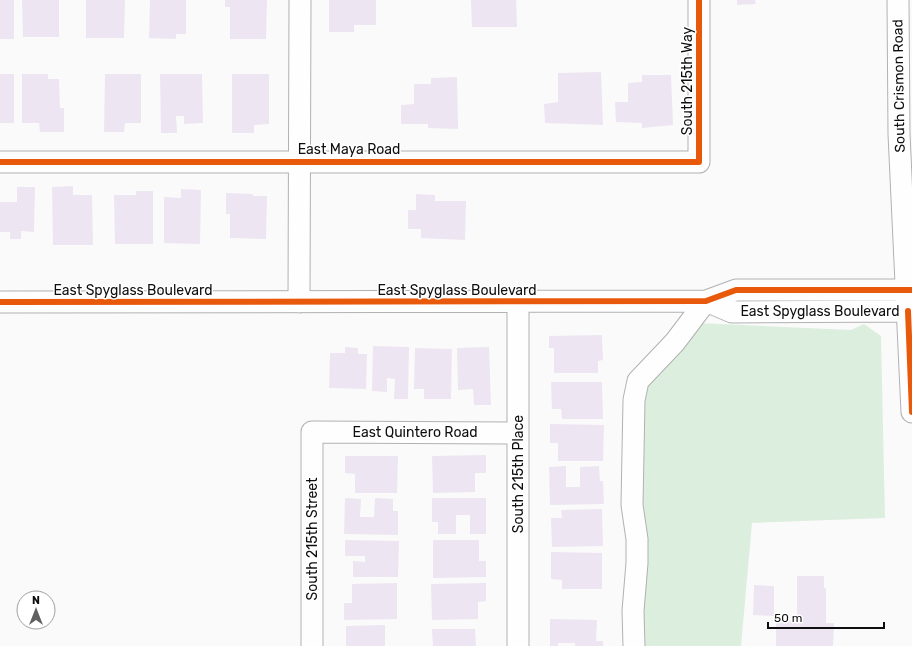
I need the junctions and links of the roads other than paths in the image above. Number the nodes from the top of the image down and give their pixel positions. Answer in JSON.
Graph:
{"nodes":[{"id":1,"x":300,"y":0,"type":"edge"},
{"id":2,"x":699,"y":0,"type":"edge"},
{"id":3,"x":898,"y":0,"type":"edge"},
{"id":4,"x":299,"y":161,"type":"junction"},
{"id":5,"x":0,"y":162,"type":"edge"},
{"id":6,"x":699,"y":162,"type":"joint"},
{"id":7,"x":909,"y":290,"type":"edge"},
{"id":8,"x":706,"y":301,"type":"junction"},
{"id":9,"x":0,"y":302,"type":"edge"},
{"id":10,"x":299,"y":302,"type":"junction"},
{"id":11,"x":518,"y":302,"type":"junction"},
{"id":12,"x":910,"y":311,"type":"edge"},
{"id":13,"x":912,"y":412,"type":"edge"},
{"id":14,"x":312,"y":432,"type":"joint"},
{"id":15,"x":518,"y":433,"type":"junction"},
{"id":16,"x":312,"y":646,"type":"edge"},
{"id":17,"x":518,"y":646,"type":"edge"},
{"id":18,"x":634,"y":646,"type":"edge"}],
"edges":[{"from":1,"to":4,"type":"street"},
{"from":2,"to":6,"type":"street","name":"South 215th Way"},
{"from":3,"to":7,"type":"street","name":"South Crismon Road"},
{"from":4,"to":5,"type":"street","name":"East Maya Road"},
{"from":4,"to":6,"type":"street","name":"East Maya Road"},
{"from":4,"to":10,"type":"street"},
{"from":7,"to":8,"type":"street","name":"East Spyglass Boulevard"},
{"from":7,"to":12,"type":"street","name":"South Crismon Road"},
{"from":8,"to":11,"type":"street","name":"East Spyglass Boulevard"},
{"from":8,"to":12,"type":"street","name":"East Spyglass Boulevard"},
{"from":8,"to":18,"type":"street"},
{"from":9,"to":10,"type":"street","name":"East Spyglass Boulevard"},
{"from":10,"to":11,"type":"street","name":"East Spyglass Boulevard"},
{"from":11,"to":15,"type":"street","name":"South 215th Place"},
{"from":12,"to":13,"type":"street","name":"South Crismon Road"},
{"from":14,"to":15,"type":"street","name":"East Quintero Road"},
{"from":14,"to":16,"type":"street","name":"South 215th Street"},
{"from":15,"to":17,"type":"street","name":"South 215th Place"}]}
